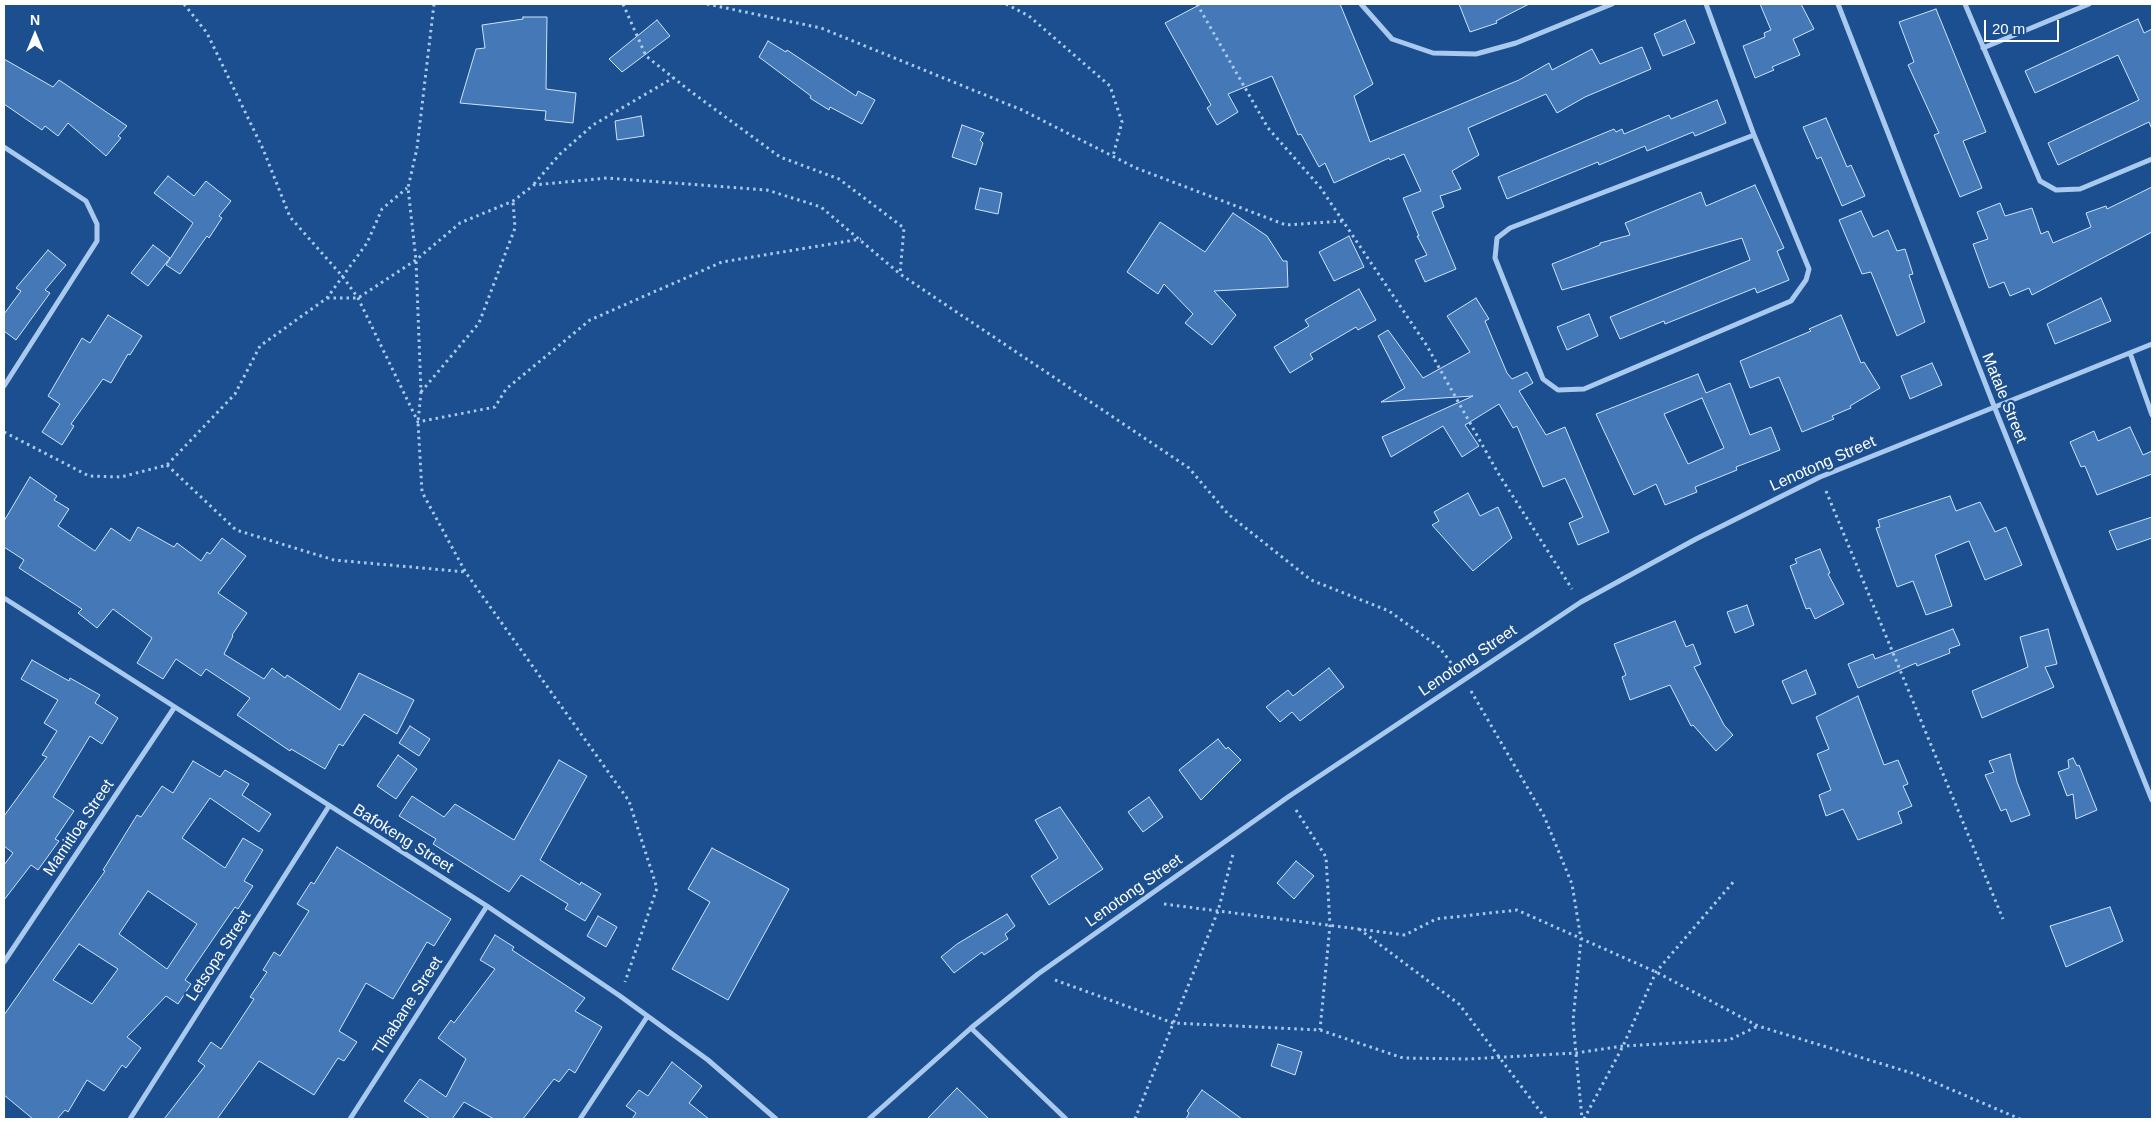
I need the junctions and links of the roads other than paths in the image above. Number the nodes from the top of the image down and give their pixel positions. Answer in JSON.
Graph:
{"nodes":[{"id":1,"x":1361,"y":4,"type":"edge"},
{"id":2,"x":1612,"y":4,"type":"edge"},
{"id":3,"x":1706,"y":4,"type":"edge"},
{"id":4,"x":1838,"y":4,"type":"edge"},
{"id":5,"x":1965,"y":4,"type":"edge"},
{"id":6,"x":2089,"y":4,"type":"edge"},
{"id":7,"x":1983,"y":48,"type":"junction"},
{"id":8,"x":1754,"y":136,"type":"junction"},
{"id":9,"x":4,"y":147,"type":"edge"},
{"id":10,"x":2152,"y":159,"type":"edge"},
{"id":11,"x":2152,"y":344,"type":"edge"},
{"id":12,"x":2130,"y":353,"type":"junction"},
{"id":13,"x":4,"y":373,"type":"edge"},
{"id":14,"x":9,"y":376,"type":"junction"},
{"id":15,"x":4,"y":386,"type":"edge"},
{"id":16,"x":1994,"y":406,"type":"junction"},
{"id":17,"x":2152,"y":415,"type":"edge"},
{"id":18,"x":4,"y":598,"type":"edge"},
{"id":19,"x":174,"y":708,"type":"junction"},
{"id":20,"x":2152,"y":800,"type":"edge"},
{"id":21,"x":329,"y":806,"type":"junction"},
{"id":22,"x":487,"y":906,"type":"junction"},
{"id":23,"x":4,"y":962,"type":"edge"},
{"id":24,"x":648,"y":1017,"type":"junction"},
{"id":25,"x":971,"y":1028,"type":"junction"},
{"id":26,"x":130,"y":1119,"type":"edge"},
{"id":27,"x":350,"y":1119,"type":"edge"},
{"id":28,"x":580,"y":1119,"type":"edge"},
{"id":29,"x":776,"y":1119,"type":"edge"},
{"id":30,"x":869,"y":1119,"type":"edge"},
{"id":31,"x":1066,"y":1119,"type":"edge"}],
"edges":[{"from":1,"to":2,"type":"street"},
{"from":3,"to":8,"type":"street"},
{"from":4,"to":16,"type":"street","name":"Matale Street"},
{"from":5,"to":7,"type":"street"},
{"from":6,"to":7,"type":"street"},
{"from":7,"to":10,"type":"street"},
{"from":8,"to":8,"type":"street"},
{"from":9,"to":14,"type":"street"},
{"from":11,"to":12,"type":"street","name":"Lenotong Street"},
{"from":12,"to":16,"type":"street","name":"Lenotong Street"},
{"from":12,"to":17,"type":"street"},
{"from":13,"to":14,"type":"street"},
{"from":14,"to":15,"type":"street"},
{"from":16,"to":20,"type":"street","name":"Matale Street"},
{"from":16,"to":25,"type":"street","name":"Lenotong Street"},
{"from":18,"to":19,"type":"street","name":"Bafokeng Street"},
{"from":19,"to":21,"type":"street","name":"Bafokeng Street"},
{"from":19,"to":23,"type":"street","name":"Mamitloa Street"},
{"from":21,"to":22,"type":"street","name":"Bafokeng Street"},
{"from":21,"to":26,"type":"street","name":"Letsopa Street"},
{"from":22,"to":24,"type":"street","name":"Bafokeng Street"},
{"from":22,"to":27,"type":"street","name":"Tlhabane Street"},
{"from":24,"to":28,"type":"street"},
{"from":24,"to":29,"type":"street","name":"Bafokeng Street"},
{"from":25,"to":30,"type":"street","name":"Lenotong Street"},
{"from":25,"to":31,"type":"street"}]}
